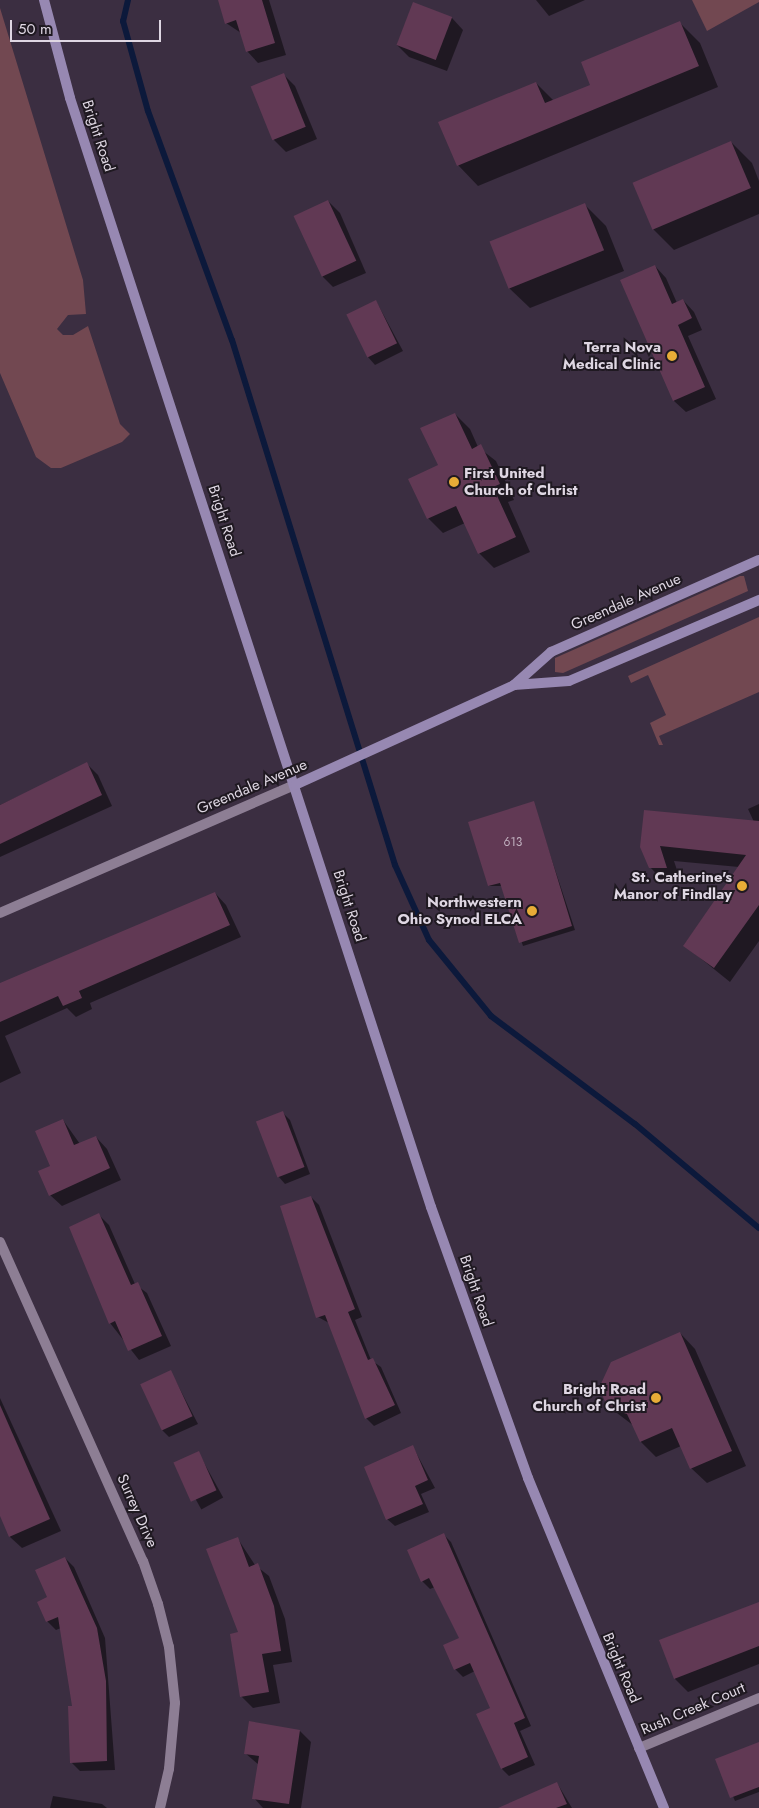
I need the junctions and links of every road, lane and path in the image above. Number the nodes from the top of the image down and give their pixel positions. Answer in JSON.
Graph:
{"nodes":[{"id":1,"x":44,"y":0,"type":"edge"},
{"id":2,"x":759,"y":560,"type":"edge"},
{"id":3,"x":759,"y":600,"type":"edge"},
{"id":4,"x":514,"y":685,"type":"junction"},
{"id":5,"x":295,"y":785,"type":"junction"},
{"id":6,"x":0,"y":913,"type":"edge"},
{"id":7,"x":0,"y":1242,"type":"edge"},
{"id":8,"x":759,"y":1698,"type":"edge"},
{"id":9,"x":639,"y":1748,"type":"junction"},
{"id":10,"x":160,"y":1808,"type":"edge"},
{"id":11,"x":664,"y":1808,"type":"edge"}],
"edges":[{"from":1,"to":5,"type":"main road","name":"Bright Road"},
{"from":2,"to":4,"type":"main road","name":"Greendale Avenue"},
{"from":3,"to":4,"type":"main road","name":"Greendale Avenue"},
{"from":4,"to":5,"type":"main road","name":"Greendale Avenue"},
{"from":5,"to":6,"type":"street","name":"Greendale Avenue"},
{"from":5,"to":9,"type":"main road","name":"Bright Road"},
{"from":7,"to":10,"type":"street","name":"Surrey Drive"},
{"from":8,"to":9,"type":"street","name":"Rush Creek Court"},
{"from":9,"to":11,"type":"main road","name":"Bright Road"}]}
